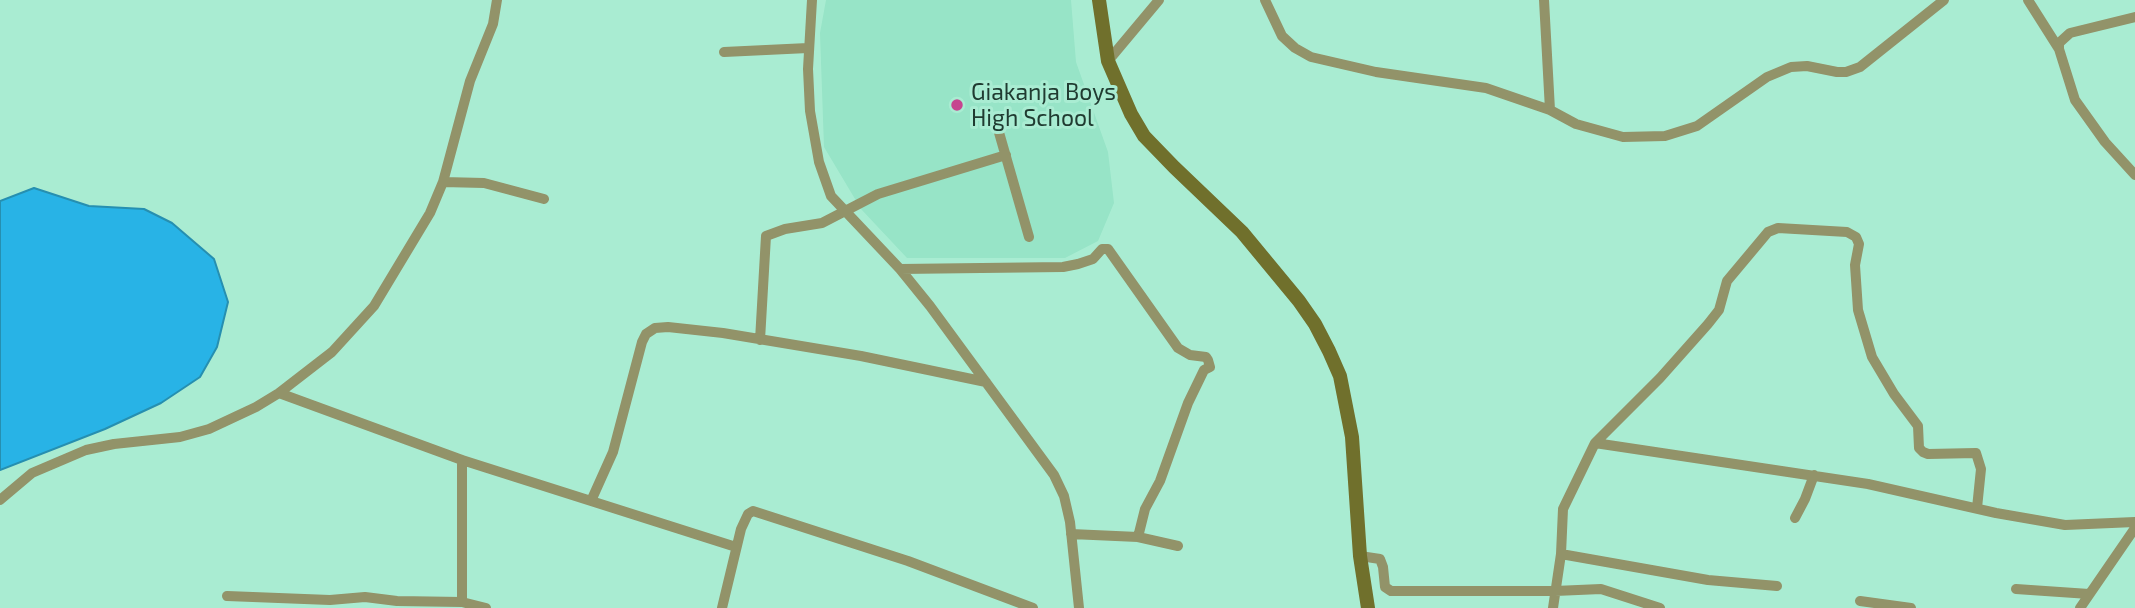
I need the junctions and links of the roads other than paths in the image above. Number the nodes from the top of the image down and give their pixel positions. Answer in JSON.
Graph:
{"nodes":[{"id":1,"x":497,"y":0,"type":"edge"},
{"id":2,"x":812,"y":0,"type":"edge"},
{"id":3,"x":1099,"y":0,"type":"edge"},
{"id":4,"x":1159,"y":0,"type":"edge"},
{"id":5,"x":1265,"y":0,"type":"edge"},
{"id":6,"x":1544,"y":0,"type":"edge"},
{"id":7,"x":1944,"y":0,"type":"edge"},
{"id":8,"x":2028,"y":0,"type":"edge"},
{"id":9,"x":2135,"y":17,"type":"edge"},
{"id":10,"x":808,"y":48,"type":"junction"},
{"id":11,"x":2059,"y":49,"type":"junction"},
{"id":12,"x":724,"y":51,"type":"dead end"},
{"id":13,"x":1108,"y":61,"type":"junction"},
{"id":14,"x":1550,"y":110,"type":"junction"},
{"id":15,"x":996,"y":122,"type":"dead end"},
{"id":16,"x":1006,"y":155,"type":"junction"},
{"id":17,"x":2135,"y":176,"type":"edge"},
{"id":18,"x":443,"y":182,"type":"junction"},
{"id":19,"x":544,"y":200,"type":"dead end"},
{"id":20,"x":842,"y":211,"type":"junction"},
{"id":21,"x":1029,"y":237,"type":"dead end"},
{"id":22,"x":900,"y":269,"type":"junction"},
{"id":23,"x":760,"y":340,"type":"junction"},
{"id":24,"x":986,"y":382,"type":"junction"},
{"id":25,"x":279,"y":393,"type":"junction"},
{"id":26,"x":1595,"y":443,"type":"junction"},
{"id":27,"x":462,"y":460,"type":"junction"},
{"id":28,"x":1814,"y":475,"type":"junction"},
{"id":29,"x":0,"y":500,"type":"edge"},
{"id":30,"x":591,"y":501,"type":"junction"},
{"id":31,"x":1977,"y":508,"type":"junction"},
{"id":32,"x":1795,"y":518,"type":"dead end"},
{"id":33,"x":2135,"y":525,"type":"edge"},
{"id":34,"x":1072,"y":534,"type":"junction"},
{"id":35,"x":1138,"y":537,"type":"junction"},
{"id":36,"x":1178,"y":546,"type":"dead end"},
{"id":37,"x":736,"y":547,"type":"junction"},
{"id":38,"x":1561,"y":554,"type":"junction"},
{"id":39,"x":1360,"y":556,"type":"junction"},
{"id":40,"x":1777,"y":586,"type":"dead end"},
{"id":41,"x":2016,"y":589,"type":"dead end"},
{"id":42,"x":1555,"y":591,"type":"junction"},
{"id":43,"x":2090,"y":594,"type":"junction"},
{"id":44,"x":227,"y":596,"type":"dead end"},
{"id":45,"x":1860,"y":601,"type":"dead end"},
{"id":46,"x":462,"y":602,"type":"junction"},
{"id":47,"x":486,"y":608,"type":"edge"},
{"id":48,"x":722,"y":608,"type":"edge"},
{"id":49,"x":1033,"y":608,"type":"edge"},
{"id":50,"x":1079,"y":608,"type":"edge"},
{"id":51,"x":1368,"y":608,"type":"edge"},
{"id":52,"x":1553,"y":608,"type":"edge"},
{"id":53,"x":1660,"y":608,"type":"edge"},
{"id":54,"x":1911,"y":608,"type":"edge"},
{"id":55,"x":2080,"y":608,"type":"edge"}],
"edges":[{"from":1,"to":18,"type":"street"},
{"from":2,"to":10,"type":"street"},
{"from":3,"to":13,"type":"main road"},
{"from":4,"to":13,"type":"street"},
{"from":5,"to":14,"type":"street"},
{"from":6,"to":14,"type":"street"},
{"from":7,"to":14,"type":"street"},
{"from":8,"to":11,"type":"street"},
{"from":9,"to":11,"type":"street"},
{"from":10,"to":12,"type":"street"},
{"from":10,"to":20,"type":"street"},
{"from":11,"to":17,"type":"street"},
{"from":13,"to":39,"type":"main road"},
{"from":15,"to":16,"type":"street"},
{"from":16,"to":20,"type":"street"},
{"from":16,"to":21,"type":"street"},
{"from":18,"to":19,"type":"street"},
{"from":18,"to":25,"type":"street"},
{"from":20,"to":22,"type":"street"},
{"from":20,"to":23,"type":"street"},
{"from":22,"to":24,"type":"street"},
{"from":22,"to":35,"type":"street"},
{"from":23,"to":24,"type":"street"},
{"from":23,"to":30,"type":"street"},
{"from":24,"to":34,"type":"street"},
{"from":25,"to":27,"type":"street"},
{"from":25,"to":29,"type":"street"},
{"from":26,"to":28,"type":"street"},
{"from":26,"to":31,"type":"street"},
{"from":26,"to":38,"type":"street"},
{"from":27,"to":30,"type":"street"},
{"from":27,"to":46,"type":"street"},
{"from":28,"to":31,"type":"street"},
{"from":28,"to":32,"type":"street"},
{"from":30,"to":37,"type":"street"},
{"from":31,"to":33,"type":"street"},
{"from":33,"to":43,"type":"street"},
{"from":34,"to":35,"type":"street"},
{"from":34,"to":50,"type":"street"},
{"from":35,"to":36,"type":"street"},
{"from":37,"to":48,"type":"street"},
{"from":37,"to":49,"type":"street"},
{"from":38,"to":40,"type":"street"},
{"from":38,"to":42,"type":"street"},
{"from":39,"to":42,"type":"street"},
{"from":39,"to":51,"type":"main road"},
{"from":41,"to":43,"type":"street"},
{"from":42,"to":52,"type":"street"},
{"from":42,"to":53,"type":"street"},
{"from":43,"to":55,"type":"street"},
{"from":44,"to":46,"type":"street"},
{"from":45,"to":54,"type":"street"},
{"from":46,"to":47,"type":"street"}]}
